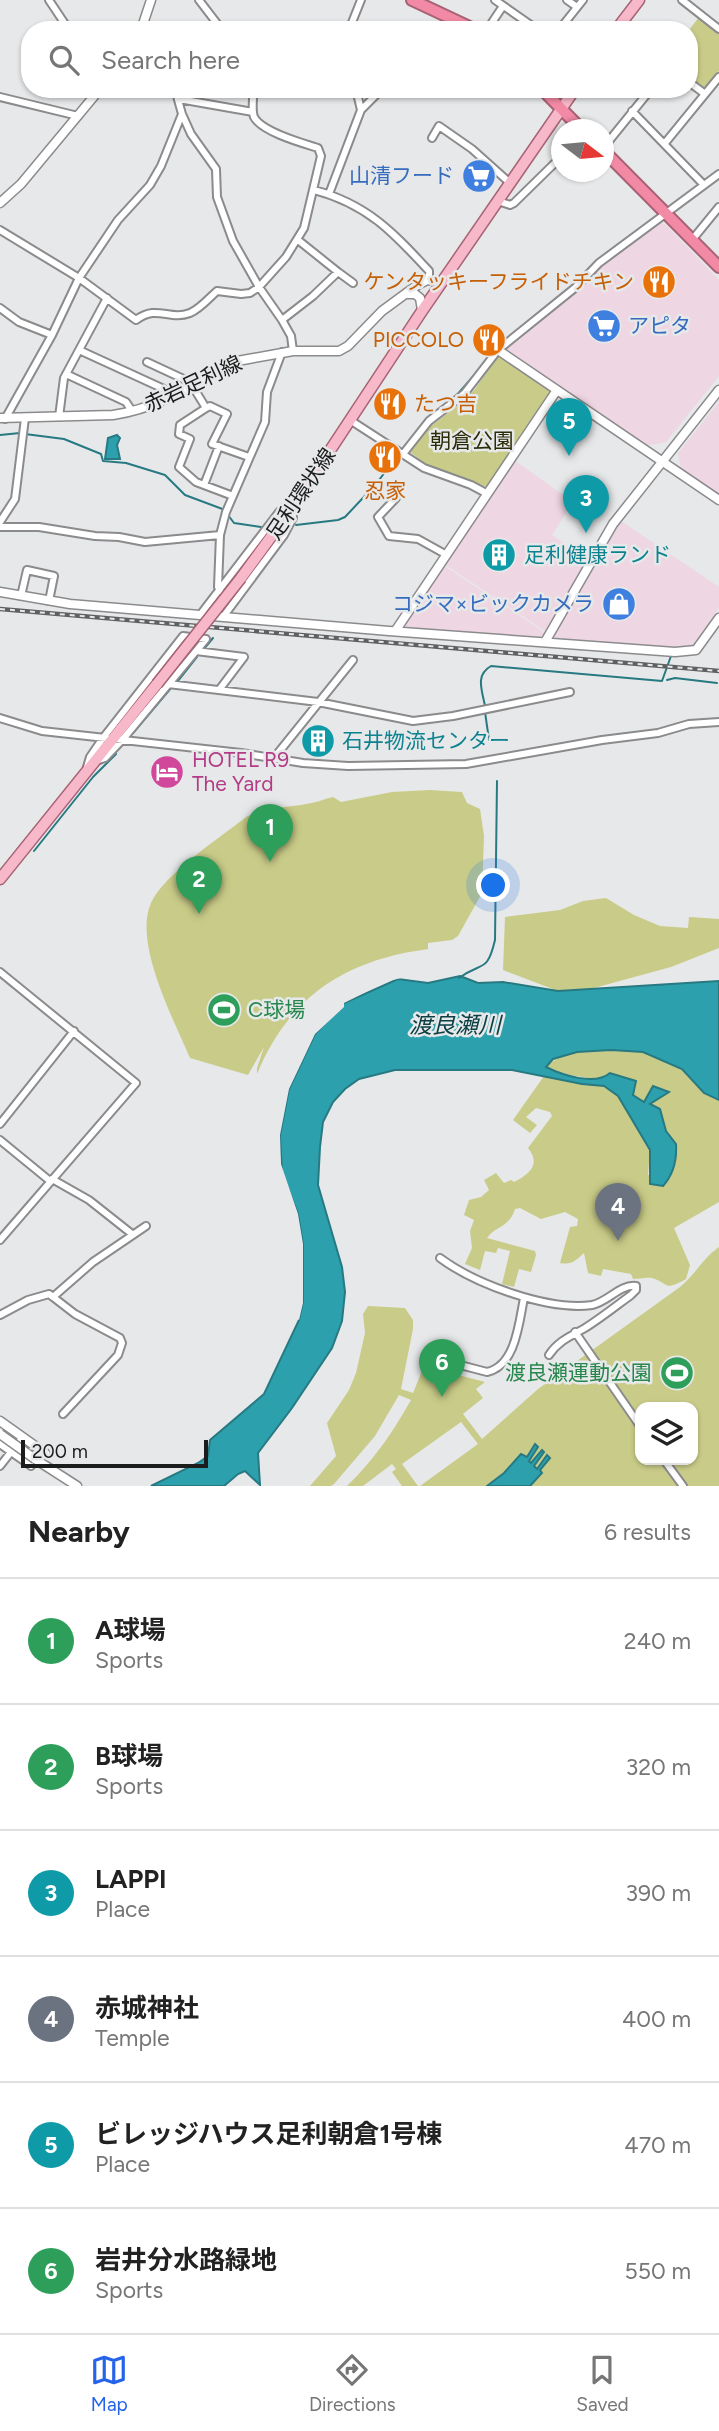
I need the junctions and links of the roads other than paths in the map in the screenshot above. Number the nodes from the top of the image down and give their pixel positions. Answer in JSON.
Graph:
{"nodes":[{"id":1,"x":49,"y":0,"type":"edge"},
{"id":2,"x":151,"y":0,"type":"edge"},
{"id":3,"x":199,"y":0,"type":"edge"},
{"id":4,"x":361,"y":0,"type":"edge"},
{"id":5,"x":412,"y":0,"type":"edge"},
{"id":6,"x":495,"y":0,"type":"edge"},
{"id":7,"x":567,"y":0,"type":"edge"},
{"id":8,"x":583,"y":0,"type":"edge"},
{"id":9,"x":639,"y":0,"type":"edge"},
{"id":10,"x":682,"y":0,"type":"edge"},
{"id":11,"x":503,"y":6,"type":"junction"},
{"id":12,"x":577,"y":8,"type":"junction"},
{"id":13,"x":63,"y":21,"type":"edge"},
{"id":14,"x":144,"y":21,"type":"edge"},
{"id":15,"x":215,"y":21,"type":"edge"},
{"id":16,"x":353,"y":21,"type":"edge"},
{"id":17,"x":457,"y":21,"type":"edge"},
{"id":18,"x":493,"y":21,"type":"edge"},
{"id":19,"x":525,"y":21,"type":"edge"},
{"id":20,"x":566,"y":21,"type":"edge"},
{"id":21,"x":626,"y":21,"type":"edge"},
{"id":22,"x":719,"y":29,"type":"edge"},
{"id":23,"x":719,"y":76,"type":"edge"},
{"id":24,"x":698,"y":89,"type":"edge"},
{"id":25,"x":705,"y":94,"type":"junction"},
{"id":26,"x":0,"y":96,"type":"edge"},
{"id":27,"x":93,"y":98,"type":"edge"},
{"id":28,"x":253,"y":98,"type":"edge"},
{"id":29,"x":358,"y":98,"type":"edge"},
{"id":30,"x":373,"y":98,"type":"edge"},
{"id":31,"x":551,"y":98,"type":"edge"},
{"id":32,"x":569,"y":98,"type":"edge"},
{"id":33,"x":643,"y":98,"type":"edge"},
{"id":34,"x":178,"y":99,"type":"joint"},
{"id":35,"x":361,"y":110,"type":"junction"},
{"id":36,"x":562,"y":110,"type":"junction"},
{"id":37,"x":632,"y":111,"type":"junction"},
{"id":38,"x":253,"y":112,"type":"junction"},
{"id":39,"x":182,"y":114,"type":"junction"},
{"id":40,"x":78,"y":116,"type":"junction"},
{"id":41,"x":571,"y":119,"type":"edge"},
{"id":42,"x":614,"y":135,"type":"edge"},
{"id":43,"x":432,"y":138,"type":"dead end"},
{"id":44,"x":665,"y":143,"type":"junction"},
{"id":45,"x":614,"y":159,"type":"edge"},
{"id":46,"x":551,"y":167,"type":"edge"},
{"id":47,"x":719,"y":174,"type":"edge"},
{"id":48,"x":510,"y":183,"type":"junction"},
{"id":49,"x":704,"y":185,"type":"junction"},
{"id":50,"x":314,"y":190,"type":"junction"},
{"id":51,"x":329,"y":194,"type":"junction"},
{"id":52,"x":498,"y":201,"type":"junction"},
{"id":53,"x":0,"y":203,"type":"edge"},
{"id":54,"x":719,"y":207,"type":"edge"},
{"id":55,"x":667,"y":214,"type":"junction"},
{"id":56,"x":0,"y":230,"type":"edge"},
{"id":57,"x":298,"y":240,"type":"junction"},
{"id":58,"x":692,"y":240,"type":"junction"},
{"id":59,"x":719,"y":267,"type":"edge"},
{"id":60,"x":338,"y":272,"type":"junction"},
{"id":61,"x":79,"y":278,"type":"junction"},
{"id":62,"x":429,"y":280,"type":"junction"},
{"id":63,"x":443,"y":282,"type":"junction"},
{"id":64,"x":353,"y":283,"type":"dead end"},
{"id":65,"x":259,"y":287,"type":"junction"},
{"id":66,"x":406,"y":294,"type":"junction"},
{"id":67,"x":107,"y":298,"type":"junction"},
{"id":68,"x":0,"y":309,"type":"edge"},
{"id":69,"x":422,"y":311,"type":"junction"},
{"id":70,"x":282,"y":320,"type":"junction"},
{"id":71,"x":52,"y":335,"type":"junction"},
{"id":72,"x":498,"y":349,"type":"junction"},
{"id":73,"x":79,"y":350,"type":"junction"},
{"id":74,"x":293,"y":351,"type":"junction"},
{"id":75,"x":282,"y":352,"type":"junction"},
{"id":76,"x":147,"y":362,"type":"dead end"},
{"id":77,"x":66,"y":374,"type":"junction"},
{"id":78,"x":191,"y":386,"type":"junction"},
{"id":79,"x":557,"y":390,"type":"junction"},
{"id":80,"x":719,"y":390,"type":"edge"},
{"id":81,"x":171,"y":398,"type":"junction"},
{"id":82,"x":206,"y":408,"type":"junction"},
{"id":83,"x":132,"y":411,"type":"junction"},
{"id":84,"x":59,"y":417,"type":"junction"},
{"id":85,"x":2,"y":418,"type":"edge"},
{"id":86,"x":25,"y":418,"type":"junction"},
{"id":87,"x":350,"y":420,"type":"junction"},
{"id":88,"x":219,"y":446,"type":"junction"},
{"id":89,"x":403,"y":454,"type":"junction"},
{"id":90,"x":249,"y":457,"type":"junction"},
{"id":91,"x":663,"y":461,"type":"junction"},
{"id":92,"x":204,"y":485,"type":"junction"},
{"id":93,"x":486,"y":493,"type":"junction"},
{"id":94,"x":233,"y":496,"type":"junction"},
{"id":95,"x":396,"y":498,"type":"dead end"},
{"id":96,"x":719,"y":500,"type":"edge"},
{"id":97,"x":292,"y":508,"type":"junction"},
{"id":98,"x":0,"y":522,"type":"edge"},
{"id":99,"x":0,"y":527,"type":"edge"},
{"id":100,"x":220,"y":535,"type":"junction"},
{"id":101,"x":445,"y":554,"type":"junction"},
{"id":102,"x":220,"y":591,"type":"junction"},
{"id":103,"x":0,"y":592,"type":"edge"},
{"id":104,"x":21,"y":596,"type":"junction"},
{"id":105,"x":49,"y":601,"type":"junction"},
{"id":106,"x":200,"y":615,"type":"junction"},
{"id":107,"x":223,"y":617,"type":"junction"},
{"id":108,"x":719,"y":618,"type":"edge"},
{"id":109,"x":396,"y":630,"type":"junction"},
{"id":110,"x":545,"y":642,"type":"junction"},
{"id":111,"x":196,"y":652,"type":"junction"},
{"id":112,"x":353,"y":660,"type":"dead end"},
{"id":113,"x":168,"y":684,"type":"junction"},
{"id":114,"x":219,"y":690,"type":"junction"},
{"id":115,"x":570,"y":692,"type":"dead end"},
{"id":116,"x":318,"y":702,"type":"junction"},
{"id":117,"x":693,"y":715,"type":"dead end"},
{"id":118,"x":0,"y":718,"type":"edge"},
{"id":119,"x":719,"y":722,"type":"edge"},
{"id":120,"x":689,"y":724,"type":"junction"},
{"id":121,"x":114,"y":739,"type":"junction"},
{"id":122,"x":274,"y":758,"type":"junction"},
{"id":123,"x":86,"y":773,"type":"junction"},
{"id":124,"x":0,"y":879,"type":"edge"},
{"id":125,"x":0,"y":972,"type":"edge"},
{"id":126,"x":75,"y":1031,"type":"junction"},
{"id":127,"x":0,"y":1124,"type":"edge"},
{"id":128,"x":0,"y":1140,"type":"edge"},
{"id":129,"x":51,"y":1180,"type":"junction"},
{"id":130,"x":145,"y":1226,"type":"dead end"},
{"id":131,"x":132,"y":1234,"type":"junction"},
{"id":132,"x":0,"y":1240,"type":"edge"},
{"id":133,"x":440,"y":1258,"type":"dead end"},
{"id":134,"x":53,"y":1297,"type":"junction"},
{"id":135,"x":524,"y":1298,"type":"junction"},
{"id":136,"x":0,"y":1315,"type":"edge"},
{"id":137,"x":577,"y":1335,"type":"junction"},
{"id":138,"x":549,"y":1355,"type":"dead end"},
{"id":139,"x":464,"y":1366,"type":"dead end"},
{"id":140,"x":63,"y":1413,"type":"dead end"},
{"id":141,"x":635,"y":1419,"type":"edge"},
{"id":142,"x":0,"y":1422,"type":"edge"},
{"id":143,"x":0,"y":1434,"type":"edge"},
{"id":144,"x":22,"y":1438,"type":"junction"},
{"id":145,"x":0,"y":1444,"type":"edge"},
{"id":146,"x":11,"y":1452,"type":"junction"},
{"id":147,"x":44,"y":1453,"type":"dead end"},
{"id":148,"x":33,"y":1462,"type":"junction"},
{"id":149,"x":668,"y":1465,"type":"edge"},
{"id":150,"x":0,"y":1466,"type":"edge"},
{"id":151,"x":77,"y":1486,"type":"edge"},
{"id":152,"x":683,"y":1486,"type":"edge"}],
"edges":[{"from":1,"to":13,"type":"street"},
{"from":2,"to":14,"type":"street"},
{"from":3,"to":15,"type":"street"},
{"from":4,"to":16,"type":"street"},
{"from":5,"to":17,"type":"highway"},
{"from":6,"to":11,"type":"street"},
{"from":7,"to":12,"type":"street"},
{"from":8,"to":12,"type":"street"},
{"from":9,"to":21,"type":"main road"},
{"from":10,"to":22,"type":"street"},
{"from":11,"to":18,"type":"street"},
{"from":11,"to":19,"type":"street"},
{"from":12,"to":20,"type":"street"},
{"from":23,"to":25,"type":"street"},
{"from":24,"to":25,"type":"street"},
{"from":25,"to":44,"type":"street"},
{"from":26,"to":40,"type":"street"},
{"from":27,"to":40,"type":"street"},
{"from":28,"to":38,"type":"street"},
{"from":29,"to":35,"type":"street"},
{"from":30,"to":35,"type":"street"},
{"from":31,"to":36,"type":"highway"},
{"from":32,"to":36,"type":"main road","name":"足利環状線"},
{"from":33,"to":37,"type":"street"},
{"from":34,"to":38,"type":"street"},
{"from":34,"to":39,"type":"street"},
{"from":35,"to":51,"type":"street"},
{"from":36,"to":41,"type":"highway"},
{"from":36,"to":48,"type":"main road","name":"足利環状線"},
{"from":37,"to":42,"type":"street"},
{"from":37,"to":44,"type":"street"},
{"from":38,"to":50,"type":"street"},
{"from":39,"to":61,"type":"street"},
{"from":39,"to":65,"type":"street"},
{"from":40,"to":53,"type":"street"},
{"from":43,"to":48,"type":"street"},
{"from":44,"to":49,"type":"street"},
{"from":45,"to":55,"type":"highway"},
{"from":46,"to":52,"type":"street"},
{"from":47,"to":49,"type":"street"},
{"from":48,"to":52,"type":"main road","name":"足利環状線"},
{"from":49,"to":55,"type":"street"},
{"from":50,"to":51,"type":"street"},
{"from":50,"to":57,"type":"street"},
{"from":51,"to":62,"type":"street"},
{"from":52,"to":63,"type":"main road","name":"足利環状線"},
{"from":54,"to":58,"type":"street"},
{"from":55,"to":58,"type":"highway"},
{"from":55,"to":72,"type":"street"},
{"from":56,"to":61,"type":"street"},
{"from":57,"to":60,"type":"street"},
{"from":57,"to":65,"type":"street"},
{"from":58,"to":59,"type":"highway"},
{"from":60,"to":64,"type":"street"},
{"from":60,"to":70,"type":"street"},
{"from":61,"to":67,"type":"street"},
{"from":61,"to":71,"type":"street"},
{"from":62,"to":63,"type":"street"},
{"from":62,"to":66,"type":"street","name":"赤岩足利線"},
{"from":63,"to":69,"type":"main road","name":"足利環状線"},
{"from":65,"to":67,"type":"street"},
{"from":65,"to":70,"type":"street"},
{"from":66,"to":69,"type":"street"},
{"from":66,"to":74,"type":"street","name":"赤岩足利線"},
{"from":67,"to":73,"type":"street"},
{"from":68,"to":71,"type":"street"},
{"from":69,"to":87,"type":"main road","name":"足利環状線"},
{"from":70,"to":74,"type":"street"},
{"from":71,"to":85,"type":"street"},
{"from":72,"to":79,"type":"street"},
{"from":72,"to":89,"type":"street"},
{"from":73,"to":77,"type":"street"},
{"from":73,"to":81,"type":"street"},
{"from":74,"to":75,"type":"street","name":"赤岩足利線"},
{"from":75,"to":78,"type":"street","name":"赤岩足利線"},
{"from":75,"to":90,"type":"street"},
{"from":76,"to":78,"type":"street"},
{"from":77,"to":83,"type":"street"},
{"from":77,"to":84,"type":"street"},
{"from":78,"to":81,"type":"street","name":"赤岩足利線"},
{"from":78,"to":82,"type":"street"},
{"from":79,"to":91,"type":"street"},
{"from":79,"to":93,"type":"street"},
{"from":80,"to":91,"type":"street"},
{"from":81,"to":83,"type":"street","name":"赤岩足利線"},
{"from":82,"to":88,"type":"street"},
{"from":82,"to":92,"type":"street"},
{"from":83,"to":84,"type":"street","name":"赤岩足利線"},
{"from":84,"to":86,"type":"street","name":"赤岩足利線"},
{"from":85,"to":86,"type":"street","name":"赤岩足利線"},
{"from":86,"to":98,"type":"street"},
{"from":87,"to":89,"type":"street"},
{"from":87,"to":97,"type":"main road","name":"足利環状線"},
{"from":88,"to":90,"type":"street"},
{"from":88,"to":92,"type":"street"},
{"from":89,"to":93,"type":"street"},
{"from":90,"to":94,"type":"street"},
{"from":91,"to":96,"type":"street"},
{"from":91,"to":110,"type":"street"},
{"from":92,"to":94,"type":"street"},
{"from":93,"to":101,"type":"street"},
{"from":94,"to":100,"type":"street"},
{"from":95,"to":101,"type":"street"},
{"from":97,"to":102,"type":"street"},
{"from":97,"to":107,"type":"street"},
{"from":97,"to":121,"type":"main road","name":"足利環状線","bridge":true},
{"from":99,"to":100,"type":"street"},
{"from":100,"to":102,"type":"street"},
{"from":101,"to":109,"type":"street"},
{"from":102,"to":106,"type":"street"},
{"from":103,"to":104,"type":"street"},
{"from":104,"to":105,"type":"street"},
{"from":104,"to":105,"type":"street"},
{"from":105,"to":106,"type":"street"},
{"from":106,"to":107,"type":"street"},
{"from":107,"to":109,"type":"street"},
{"from":108,"to":110,"type":"street"},
{"from":109,"to":110,"type":"street"},
{"from":111,"to":113,"type":"street"},
{"from":111,"to":114,"type":"street"},
{"from":111,"to":121,"type":"street"},
{"from":112,"to":116,"type":"street"},
{"from":113,"to":114,"type":"street"},
{"from":113,"to":121,"type":"street"},
{"from":114,"to":116,"type":"street"},
{"from":115,"to":116,"type":"street"},
{"from":116,"to":122,"type":"street"},
{"from":117,"to":120,"type":"street"},
{"from":118,"to":121,"type":"street"},
{"from":119,"to":120,"type":"street"},
{"from":120,"to":122,"type":"street"},
{"from":121,"to":122,"type":"street"},
{"from":121,"to":123,"type":"main road","name":"足利環状線"},
{"from":121,"to":123,"type":"street"},
{"from":123,"to":124,"type":"main road","name":"足利環状線"},
{"from":125,"to":126,"type":"street"},
{"from":126,"to":127,"type":"street"},
{"from":126,"to":129,"type":"street"},
{"from":128,"to":129,"type":"street"},
{"from":129,"to":131,"type":"street"},
{"from":129,"to":132,"type":"street"},
{"from":130,"to":131,"type":"street"},
{"from":131,"to":134,"type":"street"},
{"from":133,"to":135,"type":"street"},
{"from":134,"to":136,"type":"street"},
{"from":134,"to":140,"type":"street"},
{"from":135,"to":137,"type":"street"},
{"from":135,"to":139,"type":"street"},
{"from":137,"to":138,"type":"street"},
{"from":137,"to":141,"type":"street"},
{"from":142,"to":144,"type":"street"},
{"from":143,"to":148,"type":"street","bridge":true},
{"from":144,"to":146,"type":"street"},
{"from":144,"to":147,"type":"street"},
{"from":145,"to":146,"type":"street"},
{"from":146,"to":148,"type":"street"},
{"from":146,"to":150,"type":"street"},
{"from":148,"to":151,"type":"street"},
{"from":149,"to":152,"type":"street"}]}
